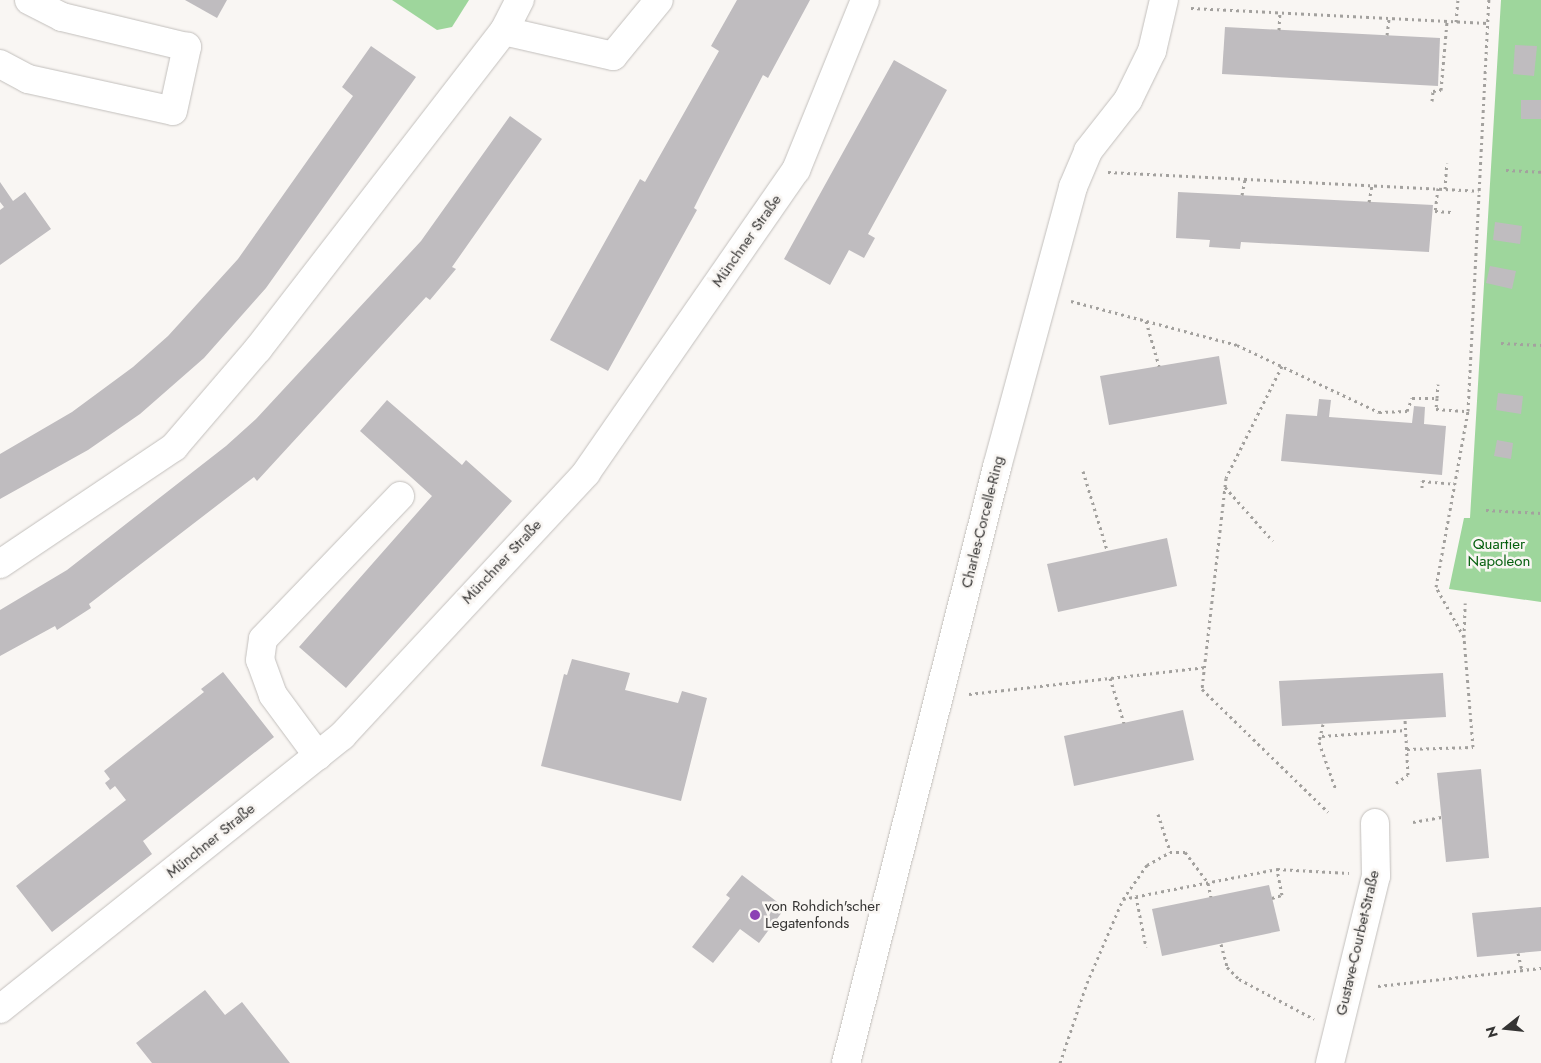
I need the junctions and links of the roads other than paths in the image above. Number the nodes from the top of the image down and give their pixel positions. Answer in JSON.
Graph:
{"nodes":[{"id":1,"x":29,"y":0,"type":"edge"},
{"id":2,"x":520,"y":0,"type":"edge"},
{"id":3,"x":660,"y":0,"type":"edge"},
{"id":4,"x":865,"y":0,"type":"edge"},
{"id":5,"x":1163,"y":4,"type":"edge"},
{"id":6,"x":504,"y":31,"type":"junction"},
{"id":7,"x":0,"y":64,"type":"edge"},
{"id":8,"x":400,"y":496,"type":"dead end"},
{"id":9,"x":0,"y":564,"type":"edge"},
{"id":10,"x":318,"y":756,"type":"junction"},
{"id":11,"x":1375,"y":823,"type":"dead end"},
{"id":12,"x":0,"y":1009,"type":"edge"},
{"id":13,"x":846,"y":1063,"type":"edge"},
{"id":14,"x":1330,"y":1063,"type":"edge"}],
"edges":[{"from":1,"to":7,"type":"street"},
{"from":2,"to":6,"type":"street"},
{"from":3,"to":6,"type":"street"},
{"from":4,"to":10,"type":"street","name":"Münchner Straße"},
{"from":5,"to":13,"type":"street","name":"Charles-Corcelle-Ring"},
{"from":6,"to":9,"type":"street"},
{"from":8,"to":10,"type":"street"},
{"from":10,"to":12,"type":"street","name":"Münchner Straße"},
{"from":11,"to":14,"type":"street","name":"Gustave-Courbet-Straße"}]}
